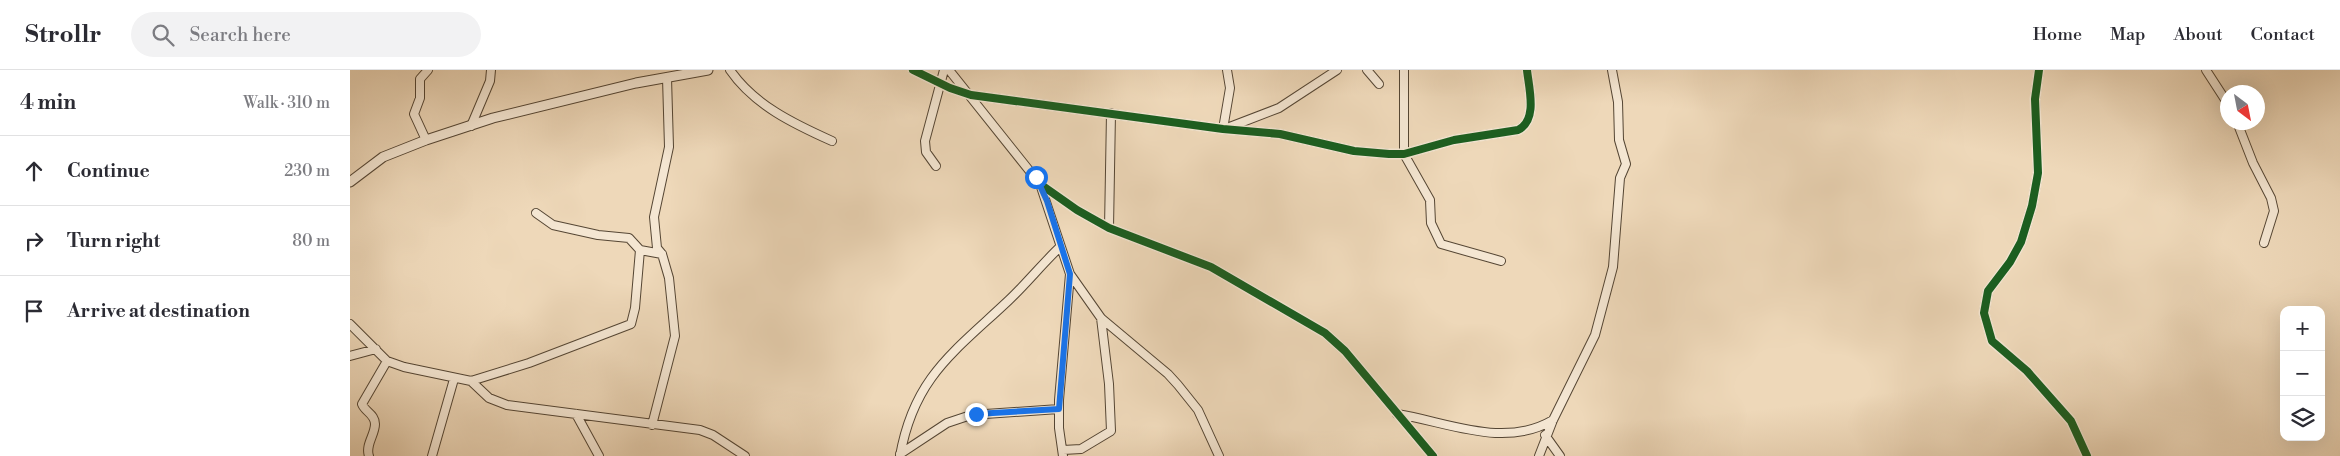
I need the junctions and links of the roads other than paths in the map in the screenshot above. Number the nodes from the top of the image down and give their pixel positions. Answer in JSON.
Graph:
{"nodes":[{"id":1,"x":428,"y":70,"type":"edge"},
{"id":2,"x":491,"y":70,"type":"edge"},
{"id":3,"x":708,"y":70,"type":"edge"},
{"id":4,"x":730,"y":70,"type":"edge"},
{"id":5,"x":913,"y":70,"type":"edge"},
{"id":6,"x":944,"y":70,"type":"edge"},
{"id":7,"x":949,"y":70,"type":"edge"},
{"id":8,"x":1227,"y":70,"type":"edge"},
{"id":9,"x":1337,"y":70,"type":"edge"},
{"id":10,"x":1367,"y":70,"type":"edge"},
{"id":11,"x":1404,"y":70,"type":"edge"},
{"id":12,"x":1527,"y":70,"type":"edge"},
{"id":13,"x":1612,"y":70,"type":"edge"},
{"id":14,"x":2039,"y":70,"type":"edge"},
{"id":15,"x":2206,"y":70,"type":"edge"},
{"id":16,"x":667,"y":78,"type":"junction"},
{"id":17,"x":942,"y":83,"type":"junction"},
{"id":18,"x":1379,"y":84,"type":"dead end"},
{"id":19,"x":2220,"y":92,"type":"edge"},
{"id":20,"x":971,"y":95,"type":"junction"},
{"id":21,"x":1111,"y":113,"type":"junction"},
{"id":22,"x":471,"y":126,"type":"junction"},
{"id":23,"x":1222,"y":129,"type":"junction"},
{"id":24,"x":2239,"y":130,"type":"edge"},
{"id":25,"x":426,"y":140,"type":"junction"},
{"id":26,"x":832,"y":141,"type":"dead end"},
{"id":27,"x":1404,"y":154,"type":"junction"},
{"id":28,"x":936,"y":166,"type":"dead end"},
{"id":29,"x":350,"y":182,"type":"edge"},
{"id":30,"x":1040,"y":184,"type":"junction"},
{"id":31,"x":536,"y":213,"type":"dead end"},
{"id":32,"x":1109,"y":228,"type":"junction"},
{"id":33,"x":2264,"y":243,"type":"dead end"},
{"id":34,"x":1060,"y":247,"type":"junction"},
{"id":35,"x":640,"y":250,"type":"junction"},
{"id":36,"x":662,"y":254,"type":"junction"},
{"id":37,"x":1501,"y":261,"type":"dead end"},
{"id":38,"x":1070,"y":274,"type":"junction"},
{"id":39,"x":1101,"y":318,"type":"junction"},
{"id":40,"x":350,"y":324,"type":"edge"},
{"id":41,"x":376,"y":349,"type":"junction"},
{"id":42,"x":350,"y":356,"type":"edge"},
{"id":43,"x":386,"y":360,"type":"junction"},
{"id":44,"x":454,"y":379,"type":"junction"},
{"id":45,"x":471,"y":381,"type":"junction"},
{"id":46,"x":1059,"y":409,"type":"junction"},
{"id":47,"x":576,"y":414,"type":"junction"},
{"id":48,"x":1397,"y":414,"type":"junction"},
{"id":49,"x":1553,"y":420,"type":"junction"},
{"id":50,"x":652,"y":425,"type":"junction"},
{"id":51,"x":1539,"y":429,"type":"junction"},
{"id":52,"x":1547,"y":437,"type":"junction"},
{"id":53,"x":1063,"y":453,"type":"edge"},
{"id":54,"x":900,"y":455,"type":"edge"},
{"id":55,"x":369,"y":456,"type":"edge"},
{"id":56,"x":432,"y":456,"type":"edge"},
{"id":57,"x":599,"y":456,"type":"edge"},
{"id":58,"x":745,"y":456,"type":"edge"},
{"id":59,"x":1219,"y":456,"type":"edge"},
{"id":60,"x":1433,"y":456,"type":"edge"},
{"id":61,"x":1539,"y":456,"type":"edge"},
{"id":62,"x":1560,"y":456,"type":"edge"},
{"id":63,"x":2087,"y":456,"type":"edge"}],
"edges":[{"from":1,"to":25,"type":"street"},
{"from":2,"to":22,"type":"street"},
{"from":3,"to":16,"type":"street"},
{"from":4,"to":26,"type":"street"},
{"from":5,"to":17,"type":"street"},
{"from":6,"to":17,"type":"street"},
{"from":7,"to":20,"type":"street"},
{"from":8,"to":23,"type":"street"},
{"from":9,"to":23,"type":"street"},
{"from":10,"to":18,"type":"street"},
{"from":11,"to":27,"type":"street"},
{"from":12,"to":27,"type":"street"},
{"from":13,"to":49,"type":"street"},
{"from":14,"to":63,"type":"street"},
{"from":15,"to":19,"type":"street"},
{"from":16,"to":22,"type":"street"},
{"from":16,"to":36,"type":"street"},
{"from":17,"to":20,"type":"street"},
{"from":17,"to":28,"type":"street"},
{"from":20,"to":21,"type":"street"},
{"from":20,"to":30,"type":"street"},
{"from":21,"to":23,"type":"street"},
{"from":21,"to":32,"type":"street"},
{"from":22,"to":25,"type":"street"},
{"from":23,"to":27,"type":"street"},
{"from":24,"to":33,"type":"street"},
{"from":25,"to":29,"type":"street"},
{"from":27,"to":37,"type":"street"},
{"from":30,"to":32,"type":"street"},
{"from":30,"to":34,"type":"street"},
{"from":31,"to":35,"type":"street"},
{"from":32,"to":48,"type":"street"},
{"from":34,"to":38,"type":"street"},
{"from":34,"to":54,"type":"street"},
{"from":35,"to":36,"type":"street"},
{"from":35,"to":45,"type":"street"},
{"from":36,"to":50,"type":"street"},
{"from":38,"to":39,"type":"street"},
{"from":38,"to":46,"type":"street"},
{"from":39,"to":53,"type":"street"},
{"from":39,"to":59,"type":"street"},
{"from":40,"to":41,"type":"street"},
{"from":41,"to":42,"type":"street"},
{"from":41,"to":43,"type":"street"},
{"from":43,"to":44,"type":"street"},
{"from":43,"to":55,"type":"street"},
{"from":44,"to":45,"type":"street"},
{"from":44,"to":56,"type":"street"},
{"from":45,"to":47,"type":"street"},
{"from":46,"to":53,"type":"street"},
{"from":46,"to":54,"type":"street"},
{"from":47,"to":50,"type":"street"},
{"from":47,"to":57,"type":"street"},
{"from":48,"to":51,"type":"street"},
{"from":48,"to":60,"type":"street"},
{"from":49,"to":51,"type":"street"},
{"from":49,"to":52,"type":"street"},
{"from":50,"to":58,"type":"street"},
{"from":51,"to":52,"type":"street"},
{"from":52,"to":61,"type":"street"},
{"from":52,"to":62,"type":"street"}]}
